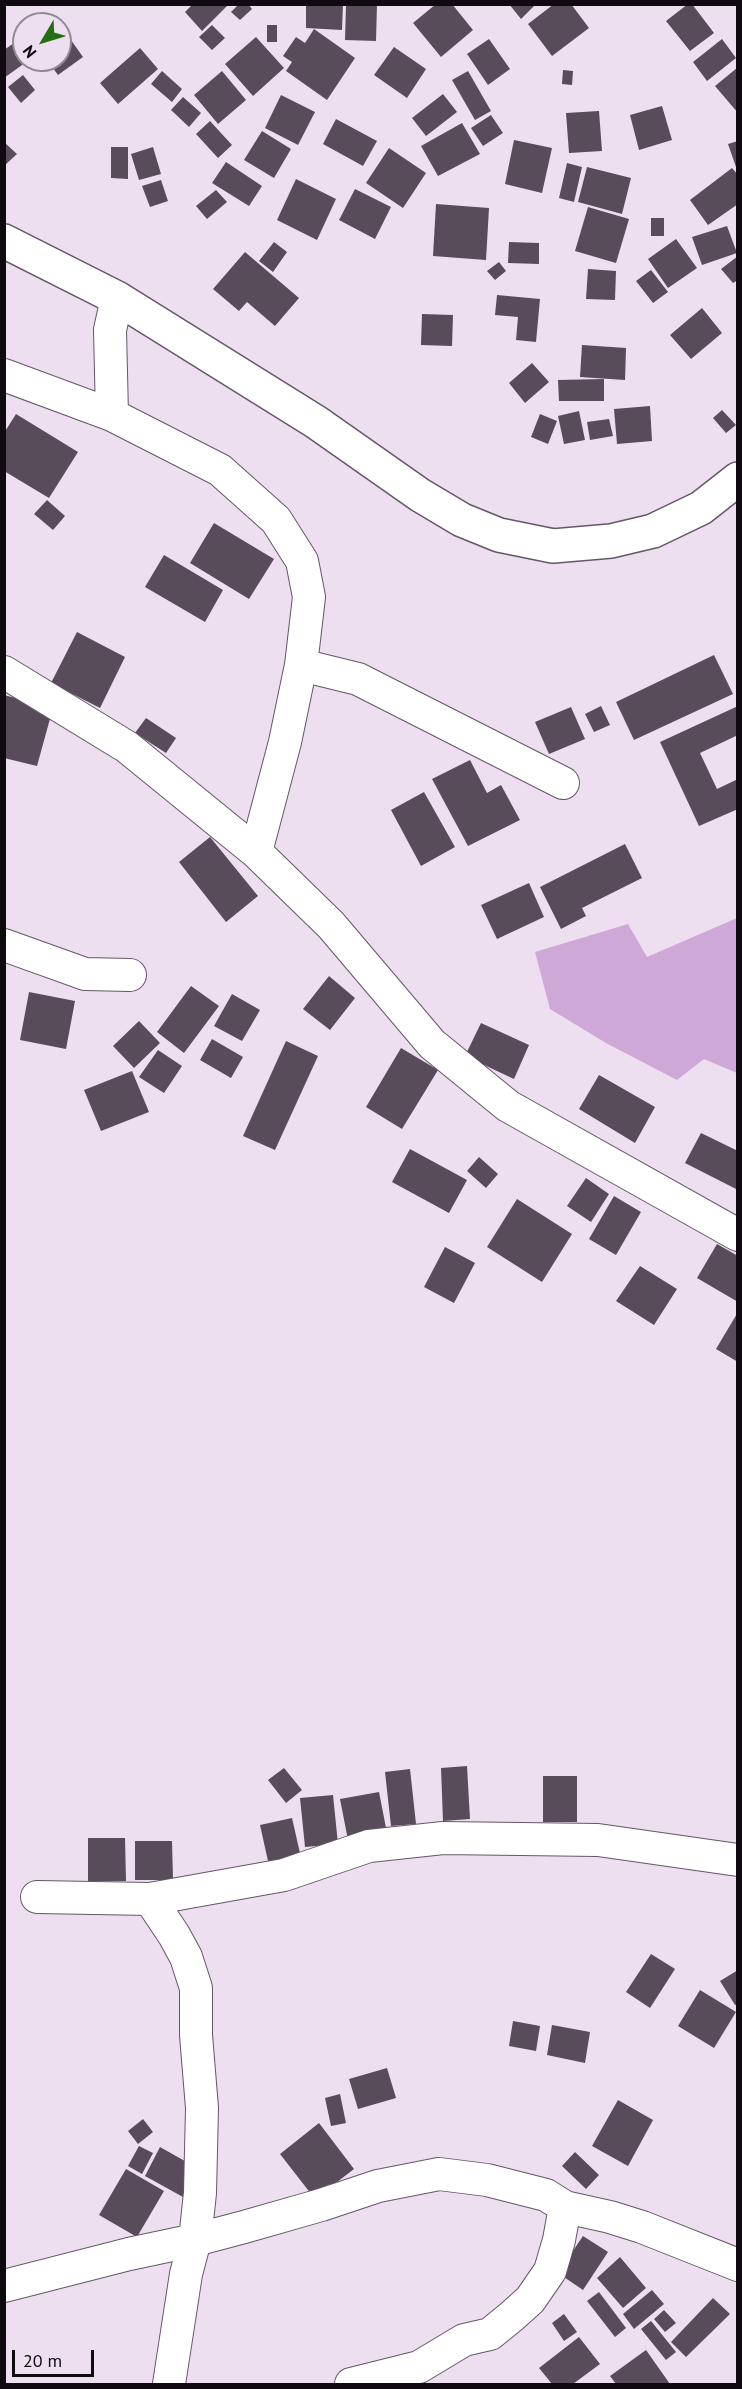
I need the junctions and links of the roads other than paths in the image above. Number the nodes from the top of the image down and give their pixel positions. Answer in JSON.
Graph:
{"nodes":[{"id":1,"x":4,"y":241,"type":"edge"},
{"id":2,"x":117,"y":298,"type":"junction"},
{"id":3,"x":4,"y":375,"type":"edge"},
{"id":4,"x":112,"y":414,"type":"junction"},
{"id":5,"x":738,"y":479,"type":"edge"},
{"id":6,"x":301,"y":665,"type":"junction"},
{"id":7,"x":4,"y":672,"type":"edge"},
{"id":8,"x":563,"y":783,"type":"dead end"},
{"id":9,"x":256,"y":852,"type":"junction"},
{"id":10,"x":4,"y":945,"type":"edge"},
{"id":11,"x":130,"y":975,"type":"dead end"},
{"id":12,"x":738,"y":1235,"type":"edge"},
{"id":13,"x":738,"y":1860,"type":"edge"},
{"id":14,"x":37,"y":1897,"type":"dead end"},
{"id":15,"x":150,"y":1899,"type":"junction"},
{"id":16,"x":565,"y":2207,"type":"junction"},
{"id":17,"x":195,"y":2240,"type":"junction"},
{"id":18,"x":738,"y":2265,"type":"edge"},
{"id":19,"x":4,"y":2286,"type":"edge"},
{"id":20,"x":169,"y":2385,"type":"edge"},
{"id":21,"x":351,"y":2385,"type":"edge"}],
"edges":[{"from":1,"to":2,"type":"street"},
{"from":2,"to":4,"type":"street"},
{"from":2,"to":5,"type":"street"},
{"from":3,"to":4,"type":"street"},
{"from":4,"to":6,"type":"street"},
{"from":6,"to":8,"type":"street"},
{"from":6,"to":9,"type":"street"},
{"from":7,"to":9,"type":"street"},
{"from":9,"to":12,"type":"street"},
{"from":10,"to":11,"type":"street"},
{"from":13,"to":15,"type":"street"},
{"from":14,"to":15,"type":"street"},
{"from":15,"to":17,"type":"street"},
{"from":16,"to":17,"type":"street"},
{"from":16,"to":18,"type":"street"},
{"from":16,"to":21,"type":"street"},
{"from":17,"to":19,"type":"street"},
{"from":17,"to":20,"type":"street"}]}
